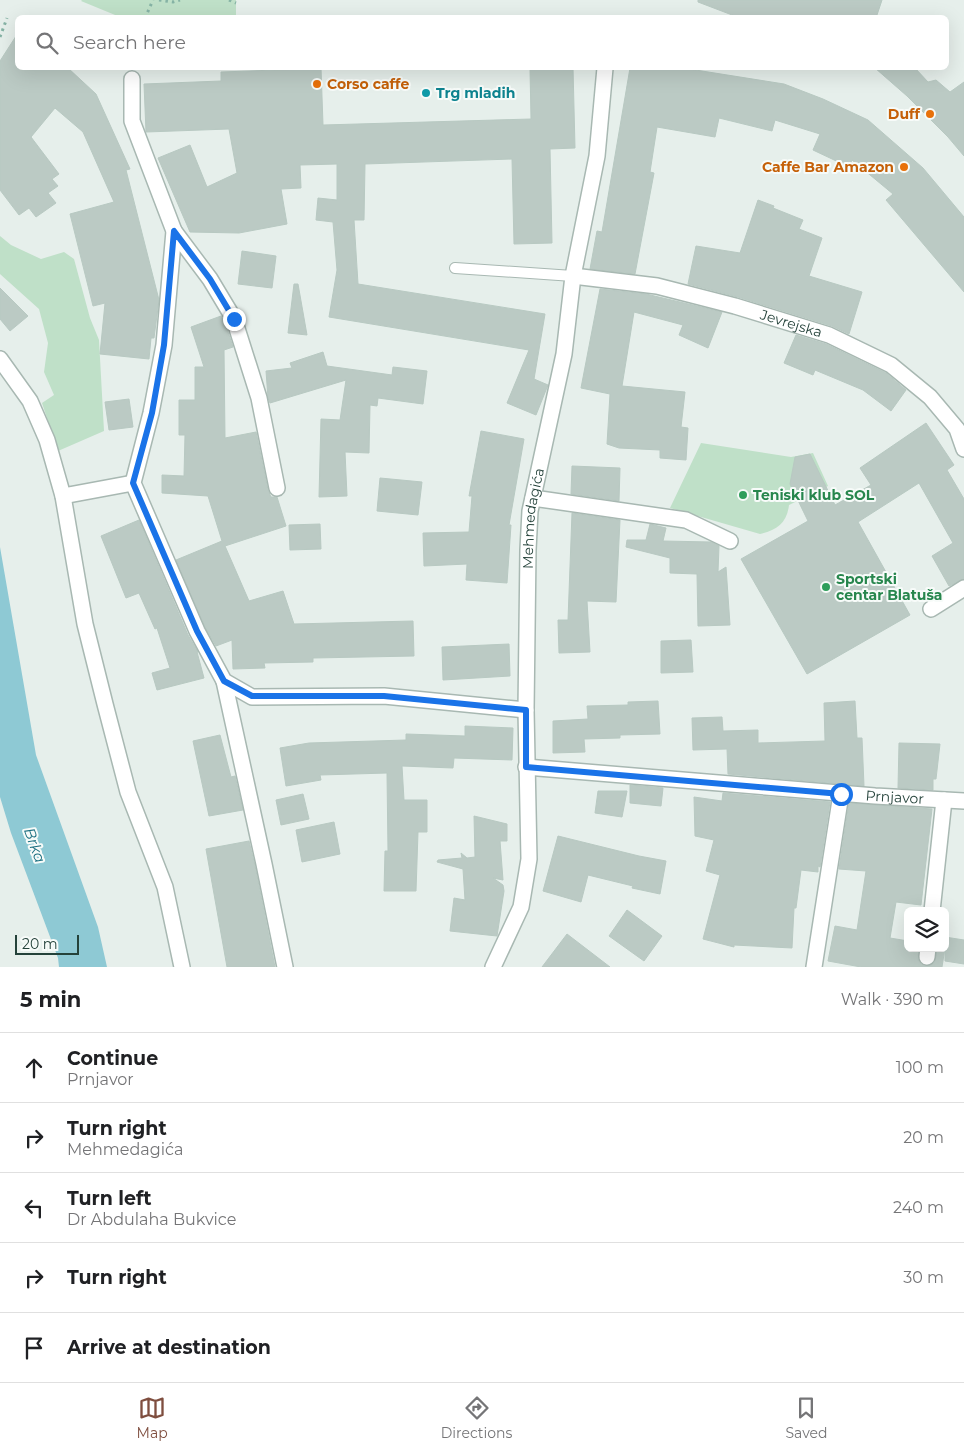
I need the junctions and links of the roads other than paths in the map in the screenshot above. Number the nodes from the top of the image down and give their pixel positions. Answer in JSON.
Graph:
{"nodes":[{"id":1,"x":605,"y":70,"type":"edge"},
{"id":2,"x":132,"y":79,"type":"dead end"},
{"id":3,"x":174,"y":231,"type":"junction"},
{"id":4,"x":455,"y":268,"type":"dead end"},
{"id":5,"x":573,"y":276,"type":"junction"},
{"id":6,"x":0,"y":359,"type":"edge"},
{"id":7,"x":964,"y":450,"type":"edge"},
{"id":8,"x":133,"y":483,"type":"junction"},
{"id":9,"x":278,"y":488,"type":"dead end"},
{"id":10,"x":63,"y":496,"type":"junction"},
{"id":11,"x":533,"y":498,"type":"junction"},
{"id":12,"x":730,"y":541,"type":"dead end"},
{"id":13,"x":964,"y":588,"type":"edge"},
{"id":14,"x":931,"y":609,"type":"dead end"},
{"id":15,"x":224,"y":681,"type":"junction"},
{"id":16,"x":526,"y":710,"type":"junction"},
{"id":17,"x":526,"y":767,"type":"junction"},
{"id":18,"x":841,"y":794,"type":"junction"},
{"id":19,"x":944,"y":800,"type":"junction"},
{"id":20,"x":964,"y":801,"type":"edge"},
{"id":21,"x":932,"y":907,"type":"edge"},
{"id":22,"x":495,"y":966,"type":"edge"},
{"id":23,"x":182,"y":967,"type":"edge"},
{"id":24,"x":285,"y":967,"type":"edge"},
{"id":25,"x":814,"y":967,"type":"edge"}],
"edges":[{"from":1,"to":5,"type":"street","name":"Mehmedagića"},
{"from":2,"to":3,"type":"street"},
{"from":3,"to":8,"type":"street"},
{"from":3,"to":9,"type":"street"},
{"from":4,"to":5,"type":"lane"},
{"from":5,"to":7,"type":"street","name":"Jevrejska"},
{"from":5,"to":11,"type":"street","name":"Mehmedagića"},
{"from":6,"to":10,"type":"street"},
{"from":8,"to":10,"type":"street"},
{"from":8,"to":15,"type":"street"},
{"from":10,"to":23,"type":"street"},
{"from":11,"to":12,"type":"street"},
{"from":11,"to":16,"type":"street","name":"Mehmedagića"},
{"from":13,"to":14,"type":"street"},
{"from":15,"to":16,"type":"street"},
{"from":15,"to":24,"type":"street"},
{"from":16,"to":17,"type":"street","name":"Mehmedagića"},
{"from":17,"to":18,"type":"street","name":"Prnjavor"},
{"from":17,"to":22,"type":"street","name":"Mehmedagića"},
{"from":18,"to":19,"type":"street","name":"Prnjavor"},
{"from":18,"to":25,"type":"street"},
{"from":19,"to":20,"type":"street","name":"Prnjavor"},
{"from":19,"to":21,"type":"street"}]}
